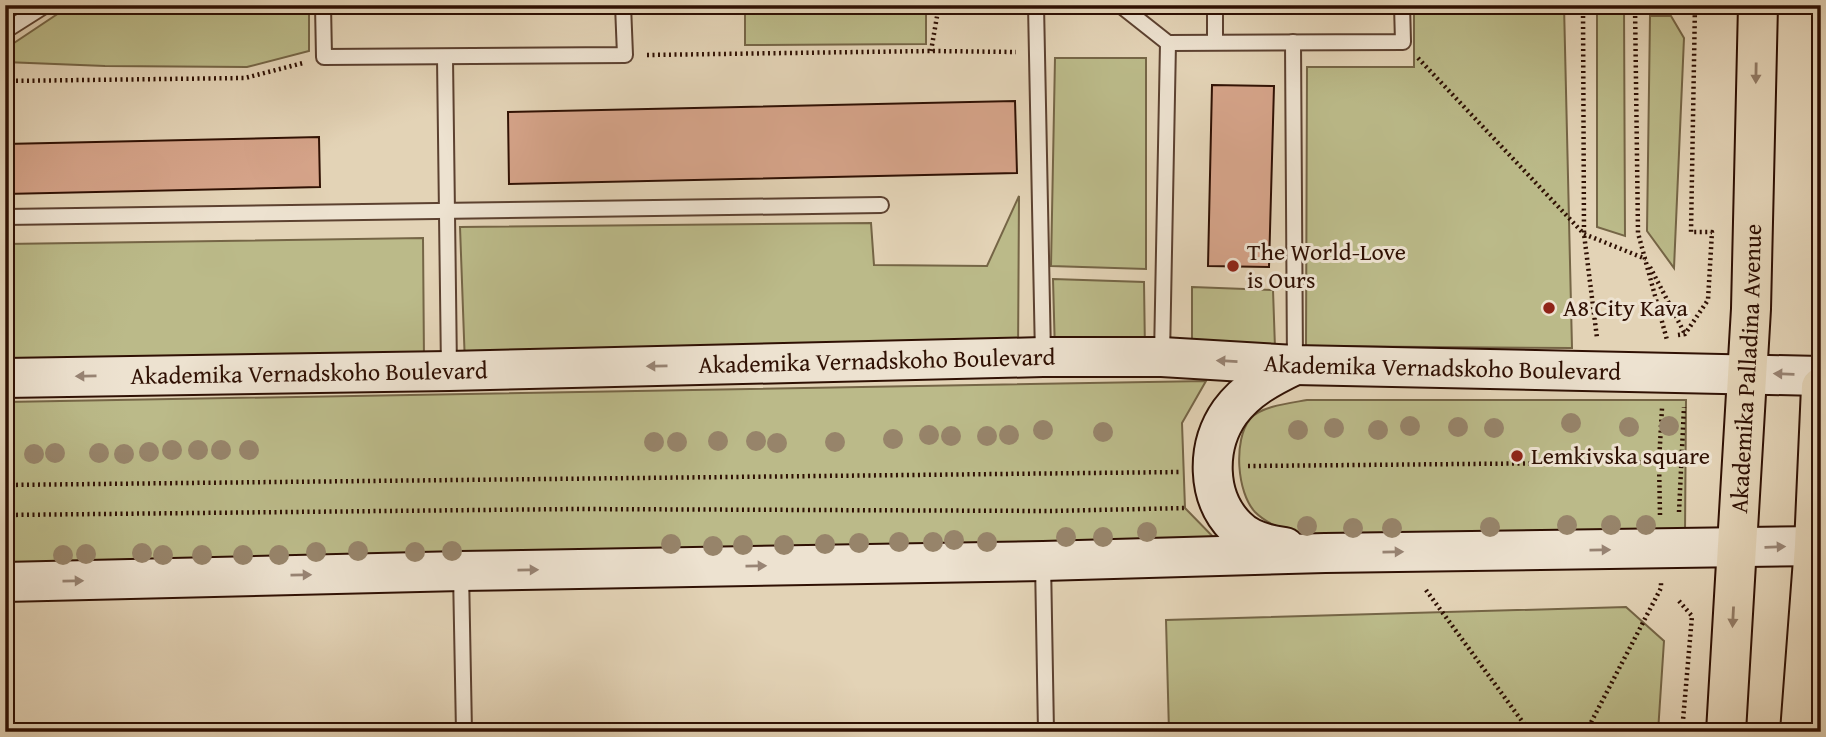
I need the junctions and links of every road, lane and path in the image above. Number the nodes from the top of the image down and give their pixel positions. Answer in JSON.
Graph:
{"nodes":[{"id":1,"x":46,"y":5,"type":"edge"},
{"id":2,"x":323,"y":5,"type":"edge"},
{"id":3,"x":623,"y":5,"type":"edge"},
{"id":4,"x":939,"y":5,"type":"edge"},
{"id":5,"x":1036,"y":5,"type":"edge"},
{"id":6,"x":1119,"y":5,"type":"edge"},
{"id":7,"x":1215,"y":5,"type":"edge"},
{"id":8,"x":1402,"y":5,"type":"edge"},
{"id":9,"x":1583,"y":5,"type":"edge"},
{"id":10,"x":1635,"y":5,"type":"edge"},
{"id":11,"x":1695,"y":5,"type":"edge"},
{"id":12,"x":1758,"y":5,"type":"edge"},
{"id":13,"x":5,"y":32,"type":"edge"},
{"id":14,"x":1215,"y":42,"type":"junction"},
{"id":15,"x":1293,"y":42,"type":"junction"},
{"id":16,"x":1403,"y":42,"type":"junction"},
{"id":17,"x":1168,"y":43,"type":"junction"},
{"id":18,"x":931,"y":51,"type":"junction"},
{"id":19,"x":1037,"y":52,"type":"junction"},
{"id":20,"x":625,"y":55,"type":"junction"},
{"id":21,"x":324,"y":57,"type":"junction"},
{"id":22,"x":445,"y":58,"type":"junction"},
{"id":23,"x":5,"y":82,"type":"edge"},
{"id":24,"x":881,"y":205,"type":"dead end"},
{"id":25,"x":446,"y":211,"type":"junction"},
{"id":26,"x":5,"y":217,"type":"edge"},
{"id":27,"x":1584,"y":234,"type":"junction"},
{"id":28,"x":1645,"y":258,"type":"junction"},
{"id":29,"x":1685,"y":334,"type":"junction"},
{"id":30,"x":1667,"y":337,"type":"junction"},
{"id":31,"x":1656,"y":339,"type":"dead end"},
{"id":32,"x":1598,"y":348,"type":"dead end"},
{"id":33,"x":1043,"y":357,"type":"junction"},
{"id":34,"x":1162,"y":357,"type":"junction"},
{"id":35,"x":1295,"y":365,"type":"junction"},
{"id":36,"x":449,"y":371,"type":"junction"},
{"id":37,"x":1747,"y":373,"type":"junction"},
{"id":38,"x":1821,"y":376,"type":"edge"},
{"id":39,"x":5,"y":378,"type":"edge"},
{"id":40,"x":1821,"y":387,"type":"edge"},
{"id":41,"x":1662,"y":398,"type":"dead end"},
{"id":42,"x":1684,"y":405,"type":"dead end"},
{"id":43,"x":1681,"y":462,"type":"junction"},
{"id":44,"x":1659,"y":463,"type":"junction"},
{"id":45,"x":1212,"y":471,"type":"junction"},
{"id":46,"x":5,"y":485,"type":"edge"},
{"id":47,"x":1185,"y":508,"type":"dead end"},
{"id":48,"x":1679,"y":512,"type":"dead end"},
{"id":49,"x":5,"y":514,"type":"edge"},
{"id":50,"x":1817,"y":546,"type":"edge"},
{"id":51,"x":1737,"y":548,"type":"junction"},
{"id":52,"x":1661,"y":549,"type":"junction"},
{"id":53,"x":1325,"y":553,"type":"junction"},
{"id":54,"x":1043,"y":561,"type":"junction"},
{"id":55,"x":461,"y":571,"type":"junction"},
{"id":56,"x":5,"y":582,"type":"edge"},
{"id":57,"x":1661,"y":588,"type":"dead end"},
{"id":58,"x":1426,"y":590,"type":"dead end"},
{"id":59,"x":1679,"y":601,"type":"dead end"},
{"id":60,"x":464,"y":732,"type":"edge"},
{"id":61,"x":1046,"y":732,"type":"edge"},
{"id":62,"x":1530,"y":732,"type":"edge"},
{"id":63,"x":1586,"y":732,"type":"edge"},
{"id":64,"x":1682,"y":732,"type":"edge"},
{"id":65,"x":1726,"y":732,"type":"edge"},
{"id":66,"x":1800,"y":732,"type":"edge"}],
"edges":[{"from":1,"to":13,"type":"lane"},
{"from":2,"to":21,"type":"lane"},
{"from":3,"to":20,"type":"lane"},
{"from":4,"to":18,"type":"path"},
{"from":5,"to":19,"type":"lane"},
{"from":6,"to":17,"type":"lane"},
{"from":7,"to":14,"type":"lane"},
{"from":8,"to":16,"type":"lane"},
{"from":9,"to":27,"type":"path"},
{"from":10,"to":28,"type":"path"},
{"from":11,"to":29,"type":"path"},
{"from":12,"to":37,"type":"highway","name":"Akademika Palladina Avenue","one_way":true},
{"from":14,"to":15,"type":"lane"},
{"from":14,"to":17,"type":"lane"},
{"from":15,"to":16,"type":"lane"},
{"from":15,"to":35,"type":"lane"},
{"from":16,"to":27,"type":"path"},
{"from":17,"to":34,"type":"lane"},
{"from":18,"to":19,"type":"path"},
{"from":18,"to":20,"type":"path"},
{"from":19,"to":33,"type":"lane"},
{"from":20,"to":22,"type":"lane"},
{"from":21,"to":22,"type":"lane"},
{"from":21,"to":23,"type":"path"},
{"from":22,"to":25,"type":"lane"},
{"from":24,"to":25,"type":"lane"},
{"from":25,"to":26,"type":"lane"},
{"from":25,"to":36,"type":"lane"},
{"from":27,"to":28,"type":"path"},
{"from":27,"to":32,"type":"path"},
{"from":28,"to":29,"type":"path"},
{"from":28,"to":30,"type":"path"},
{"from":29,"to":30,"type":"path"},
{"from":30,"to":31,"type":"path"},
{"from":33,"to":34,"type":"main road","name":"Akademika Vernadskoho Boulevard"},
{"from":33,"to":36,"type":"main road","name":"Akademika Vernadskoho Boulevard","one_way":true},
{"from":35,"to":34,"type":"main road","name":"Akademika Vernadskoho Boulevard","one_way":true},
{"from":35,"to":37,"type":"main road","name":"Akademika Vernadskoho Boulevard"},
{"from":35,"to":45,"type":"main road"},
{"from":36,"to":39,"type":"main road","name":"Akademika Vernadskoho Boulevard","one_way":true},
{"from":38,"to":37,"type":"main road","name":"Akademika Vernadskoho Boulevard","one_way":true},
{"from":37,"to":51,"type":"highway","name":"Akademika Palladina Avenue"},
{"from":40,"to":50,"type":"highway"},
{"from":41,"to":44,"type":"path"},
{"from":42,"to":43,"type":"path"},
{"from":43,"to":44,"type":"path"},
{"from":43,"to":48,"type":"path"},
{"from":44,"to":45,"type":"path"},
{"from":44,"to":52,"type":"path"},
{"from":45,"to":46,"type":"path"},
{"from":45,"to":53,"type":"main road"},
{"from":47,"to":49,"type":"path"},
{"from":51,"to":50,"type":"main road","one_way":true},
{"from":50,"to":66,"type":"highway"},
{"from":51,"to":52,"type":"main road"},
{"from":51,"to":65,"type":"highway","name":"Akademika Palladina Avenue","one_way":true},
{"from":53,"to":52,"type":"main road","one_way":true},
{"from":53,"to":54,"type":"main road"},
{"from":55,"to":54,"type":"main road","one_way":true},
{"from":54,"to":61,"type":"lane"},
{"from":56,"to":55,"type":"main road","one_way":true},
{"from":55,"to":60,"type":"lane"},
{"from":57,"to":63,"type":"path"},
{"from":58,"to":62,"type":"path"},
{"from":59,"to":64,"type":"path"}]}
